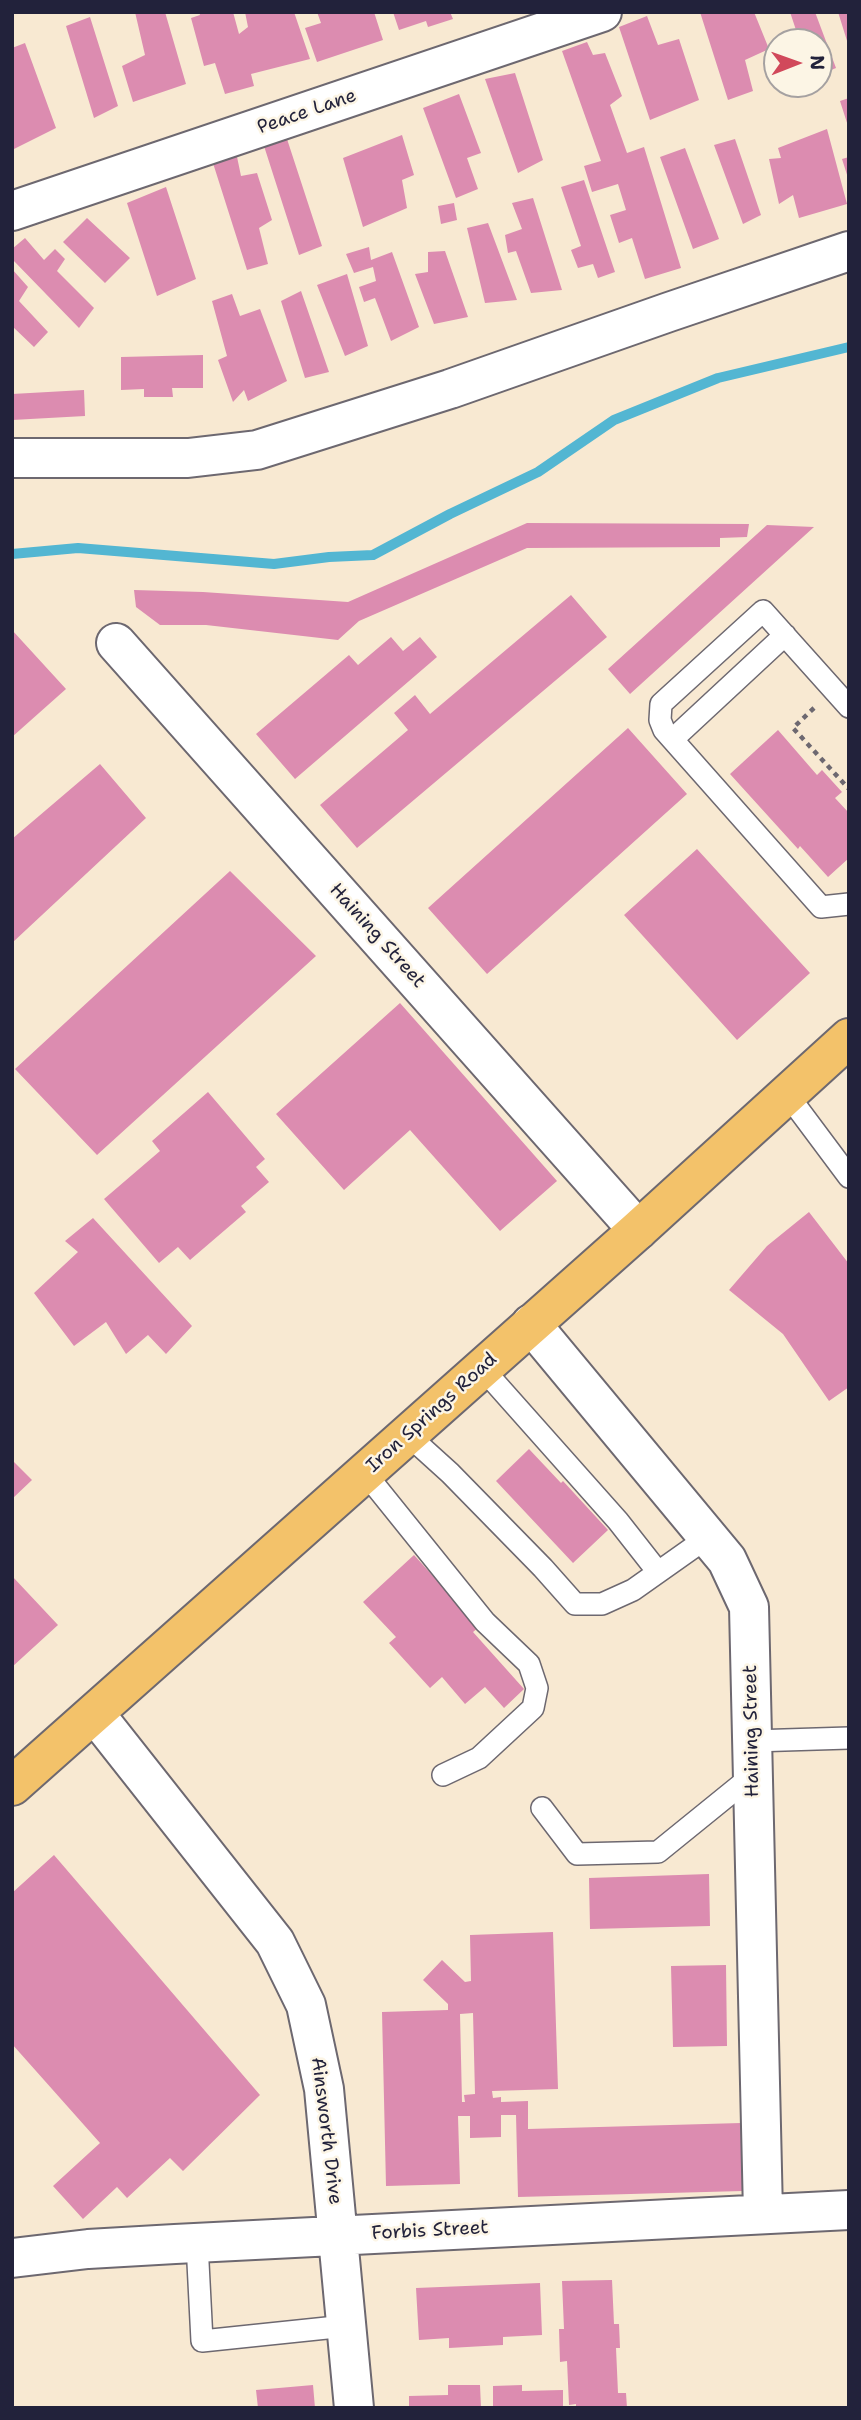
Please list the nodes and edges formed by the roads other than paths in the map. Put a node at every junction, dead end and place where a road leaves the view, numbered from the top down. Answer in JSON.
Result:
{"nodes":[{"id":1,"x":602,"y":12,"type":"edge"},
{"id":2,"x":12,"y":211,"type":"edge"},
{"id":3,"x":849,"y":251,"type":"edge"},
{"id":4,"x":12,"y":458,"type":"edge"},
{"id":5,"x":785,"y":635,"type":"junction"},
{"id":6,"x":116,"y":643,"type":"dead end"},
{"id":7,"x":849,"y":707,"type":"edge"},
{"id":8,"x":673,"y":739,"type":"junction"},
{"id":9,"x":849,"y":904,"type":"edge"},
{"id":10,"x":849,"y":1038,"type":"edge"},
{"id":11,"x":787,"y":1094,"type":"junction"},
{"id":12,"x":849,"y":1177,"type":"edge"},
{"id":13,"x":638,"y":1230,"type":"junction"},
{"id":14,"x":531,"y":1324,"type":"junction"},
{"id":15,"x":482,"y":1368,"type":"junction"},
{"id":16,"x":408,"y":1434,"type":"junction"},
{"id":17,"x":365,"y":1473,"type":"junction"},
{"id":18,"x":708,"y":1537,"type":"junction"},
{"id":19,"x":658,"y":1572,"type":"junction"},
{"id":20,"x":95,"y":1714,"type":"junction"},
{"id":21,"x":849,"y":1738,"type":"edge"},
{"id":22,"x":753,"y":1758,"type":"junction"},
{"id":23,"x":443,"y":1774,"type":"dead end"},
{"id":24,"x":12,"y":1786,"type":"edge"},
{"id":25,"x":542,"y":1808,"type":"dead end"},
{"id":26,"x":849,"y":2210,"type":"edge"},
{"id":27,"x":763,"y":2213,"type":"junction"},
{"id":28,"x":338,"y":2235,"type":"junction"},
{"id":29,"x":197,"y":2244,"type":"junction"},
{"id":30,"x":12,"y":2258,"type":"edge"},
{"id":31,"x":346,"y":2326,"type":"junction"},
{"id":32,"x":354,"y":2408,"type":"edge"}],
"edges":[{"from":1,"to":2,"type":"street","name":"Peace Lane"},
{"from":3,"to":4,"type":"street"},
{"from":5,"to":7,"type":"lane"},
{"from":5,"to":8,"type":"lane"},
{"from":5,"to":8,"type":"lane"},
{"from":6,"to":13,"type":"street","name":"Haining Street"},
{"from":8,"to":9,"type":"lane"},
{"from":10,"to":11,"type":"main road","name":"Iron Springs Road"},
{"from":11,"to":12,"type":"lane"},
{"from":11,"to":13,"type":"main road","name":"Iron Springs Road"},
{"from":13,"to":14,"type":"main road","name":"Iron Springs Road"},
{"from":14,"to":15,"type":"main road","name":"Iron Springs Road"},
{"from":14,"to":18,"type":"street","name":"Haining Street"},
{"from":15,"to":16,"type":"main road","name":"Iron Springs Road"},
{"from":15,"to":19,"type":"lane"},
{"from":16,"to":17,"type":"main road","name":"Iron Springs Road"},
{"from":16,"to":19,"type":"lane"},
{"from":17,"to":20,"type":"main road","name":"Iron Springs Road"},
{"from":17,"to":23,"type":"lane"},
{"from":18,"to":19,"type":"lane"},
{"from":18,"to":22,"type":"street","name":"Haining Street"},
{"from":20,"to":24,"type":"main road","name":"Iron Springs Road"},
{"from":20,"to":28,"type":"street","name":"Ainsworth Drive"},
{"from":21,"to":22,"type":"lane"},
{"from":22,"to":25,"type":"lane"},
{"from":22,"to":27,"type":"street","name":"Haining Street"},
{"from":26,"to":27,"type":"street","name":"Forbis Street"},
{"from":27,"to":28,"type":"street","name":"Forbis Street"},
{"from":28,"to":29,"type":"street","name":"Forbis Street"},
{"from":28,"to":31,"type":"street","name":"Ainsworth Drive"},
{"from":29,"to":30,"type":"street","name":"Forbis Street"},
{"from":29,"to":31,"type":"lane"},
{"from":31,"to":32,"type":"street","name":"Ainsworth Drive"}]}
